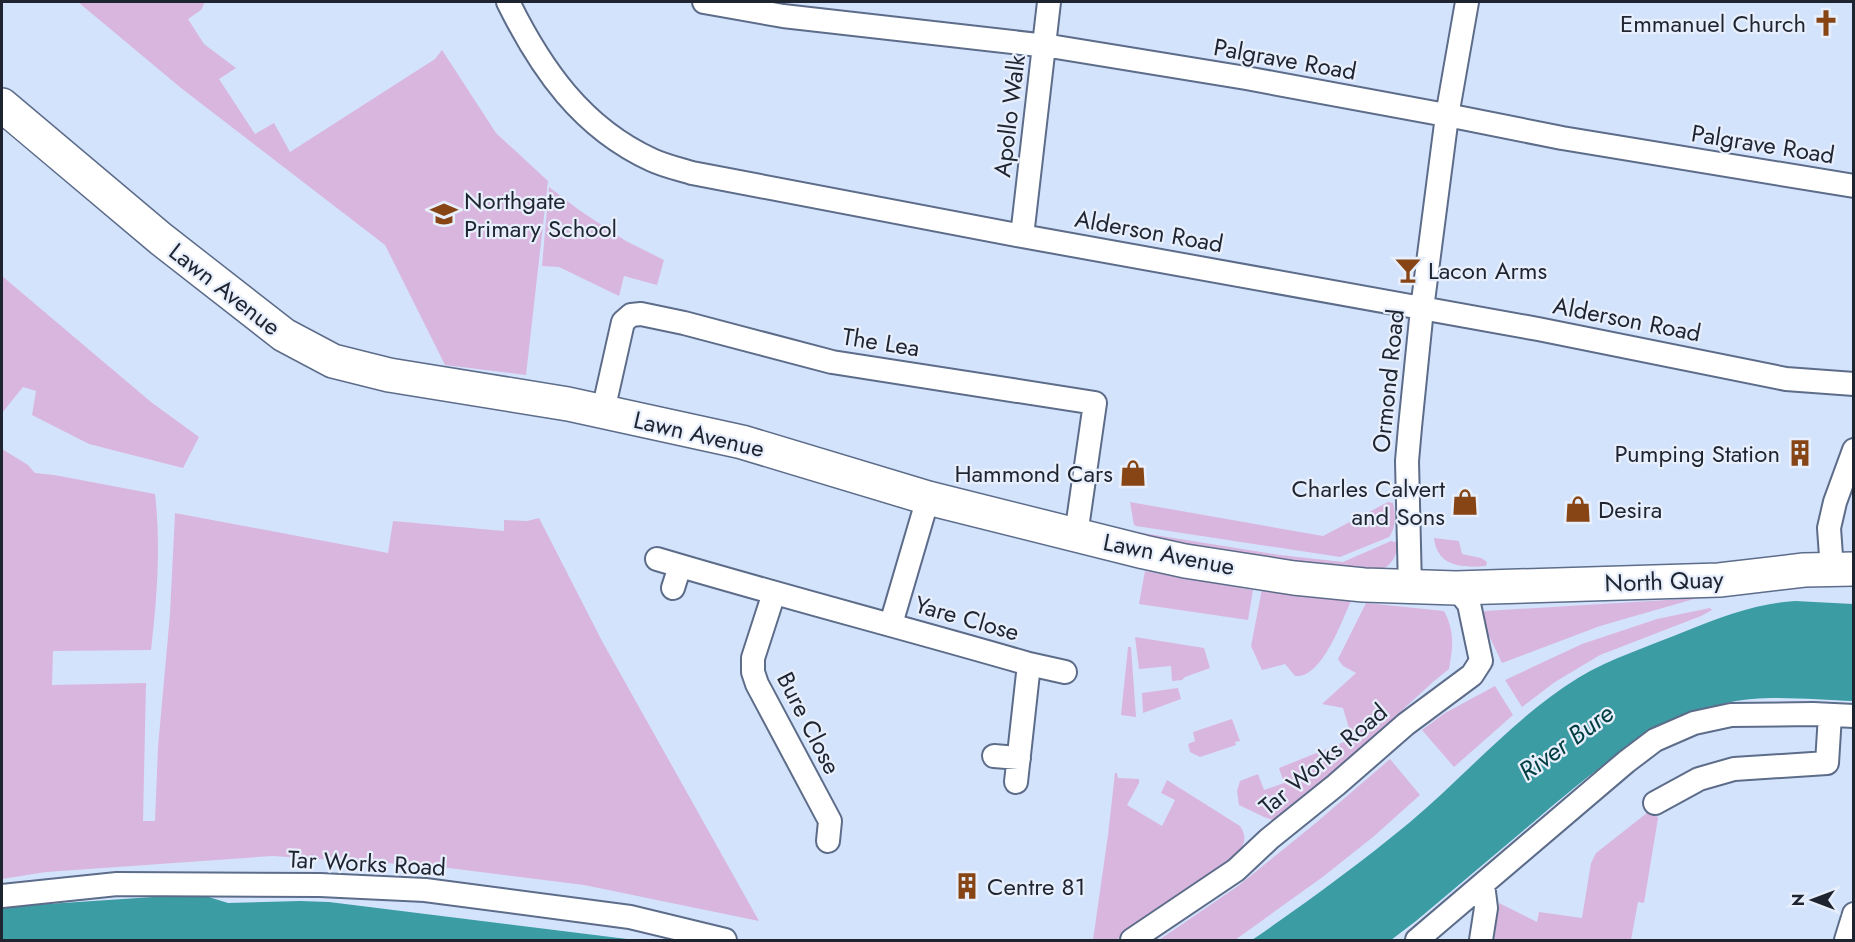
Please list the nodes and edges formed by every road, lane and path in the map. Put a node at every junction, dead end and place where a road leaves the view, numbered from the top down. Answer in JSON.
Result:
{"nodes":[{"id":1,"x":508,"y":2,"type":"edge"},
{"id":2,"x":704,"y":2,"type":"edge"},
{"id":3,"x":1049,"y":2,"type":"edge"},
{"id":4,"x":1467,"y":2,"type":"edge"},
{"id":5,"x":1044,"y":46,"type":"junction"},
{"id":6,"x":2,"y":105,"type":"edge"},
{"id":7,"x":1447,"y":116,"type":"junction"},
{"id":8,"x":1854,"y":186,"type":"edge"},
{"id":9,"x":1022,"y":236,"type":"junction"},
{"id":10,"x":1422,"y":309,"type":"junction"},
{"id":11,"x":1854,"y":384,"type":"edge"},
{"id":12,"x":603,"y":411,"type":"junction"},
{"id":13,"x":1854,"y":450,"type":"edge"},
{"id":14,"x":928,"y":498,"type":"junction"},
{"id":15,"x":1076,"y":535,"type":"junction"},
{"id":16,"x":657,"y":559,"type":"dead end"},
{"id":17,"x":680,"y":566,"type":"junction"},
{"id":18,"x":1843,"y":569,"type":"edge"},
{"id":19,"x":673,"y":588,"type":"dead end"},
{"id":20,"x":1410,"y":588,"type":"junction"},
{"id":21,"x":1465,"y":588,"type":"junction"},
{"id":22,"x":774,"y":593,"type":"junction"},
{"id":23,"x":891,"y":624,"type":"junction"},
{"id":24,"x":1029,"y":664,"type":"junction"},
{"id":25,"x":1065,"y":672,"type":"dead end"},
{"id":26,"x":1830,"y":715,"type":"junction"},
{"id":27,"x":1854,"y":716,"type":"edge"},
{"id":28,"x":994,"y":756,"type":"dead end"},
{"id":29,"x":1019,"y":758,"type":"junction"},
{"id":30,"x":1016,"y":782,"type":"dead end"},
{"id":31,"x":1654,"y":803,"type":"dead end"},
{"id":32,"x":828,"y":841,"type":"dead end"},
{"id":33,"x":1483,"y":884,"type":"junction"},
{"id":34,"x":2,"y":896,"type":"edge"},
{"id":35,"x":1854,"y":914,"type":"edge"},
{"id":36,"x":725,"y":940,"type":"edge"},
{"id":37,"x":1132,"y":940,"type":"edge"},
{"id":38,"x":1417,"y":940,"type":"edge"},
{"id":39,"x":1481,"y":940,"type":"edge"},
{"id":40,"x":1846,"y":940,"type":"edge"}],
"edges":[{"from":1,"to":9,"type":"street","name":"Alderson Road"},
{"from":2,"to":5,"type":"street","name":"Palgrave Road"},
{"from":3,"to":5,"type":"street","name":"Apollo Walk"},
{"from":4,"to":7,"type":"street","name":"Ormond Road"},
{"from":5,"to":7,"type":"street","name":"Palgrave Road"},
{"from":5,"to":9,"type":"street","name":"Apollo Walk"},
{"from":6,"to":12,"type":"main road","name":"Lawn Avenue"},
{"from":7,"to":8,"type":"street","name":"Palgrave Road"},
{"from":7,"to":10,"type":"street","name":"Ormond Road"},
{"from":9,"to":10,"type":"street","name":"Alderson Road"},
{"from":10,"to":11,"type":"street","name":"Alderson Road"},
{"from":10,"to":20,"type":"street","name":"Ormond Road"},
{"from":12,"to":14,"type":"main road","name":"Lawn Avenue"},
{"from":12,"to":15,"type":"street","name":"The Lea"},
{"from":13,"to":18,"type":"street"},
{"from":14,"to":15,"type":"main road","name":"Lawn Avenue"},
{"from":14,"to":23,"type":"street"},
{"from":15,"to":20,"type":"main road","name":"Lawn Avenue"},
{"from":16,"to":17,"type":"street"},
{"from":17,"to":19,"type":"street"},
{"from":17,"to":22,"type":"street"},
{"from":18,"to":21,"type":"main road","name":"North Quay"},
{"from":20,"to":21,"type":"main road","name":"Lawn Avenue"},
{"from":21,"to":37,"type":"street","name":"Tar Works Road"},
{"from":22,"to":23,"type":"street"},
{"from":22,"to":32,"type":"street","name":"Bure Close"},
{"from":23,"to":24,"type":"street","name":"Yare Close"},
{"from":24,"to":25,"type":"street","name":"Yare Close"},
{"from":24,"to":29,"type":"street","name":"Yare Close"},
{"from":26,"to":27,"type":"street"},
{"from":26,"to":31,"type":"street"},
{"from":26,"to":33,"type":"street"},
{"from":28,"to":29,"type":"street"},
{"from":29,"to":30,"type":"street","name":"Yare Close"},
{"from":33,"to":38,"type":"street"},
{"from":33,"to":39,"type":"street"},
{"from":34,"to":36,"type":"street","name":"Tar Works Road"},
{"from":35,"to":40,"type":"street"}]}
